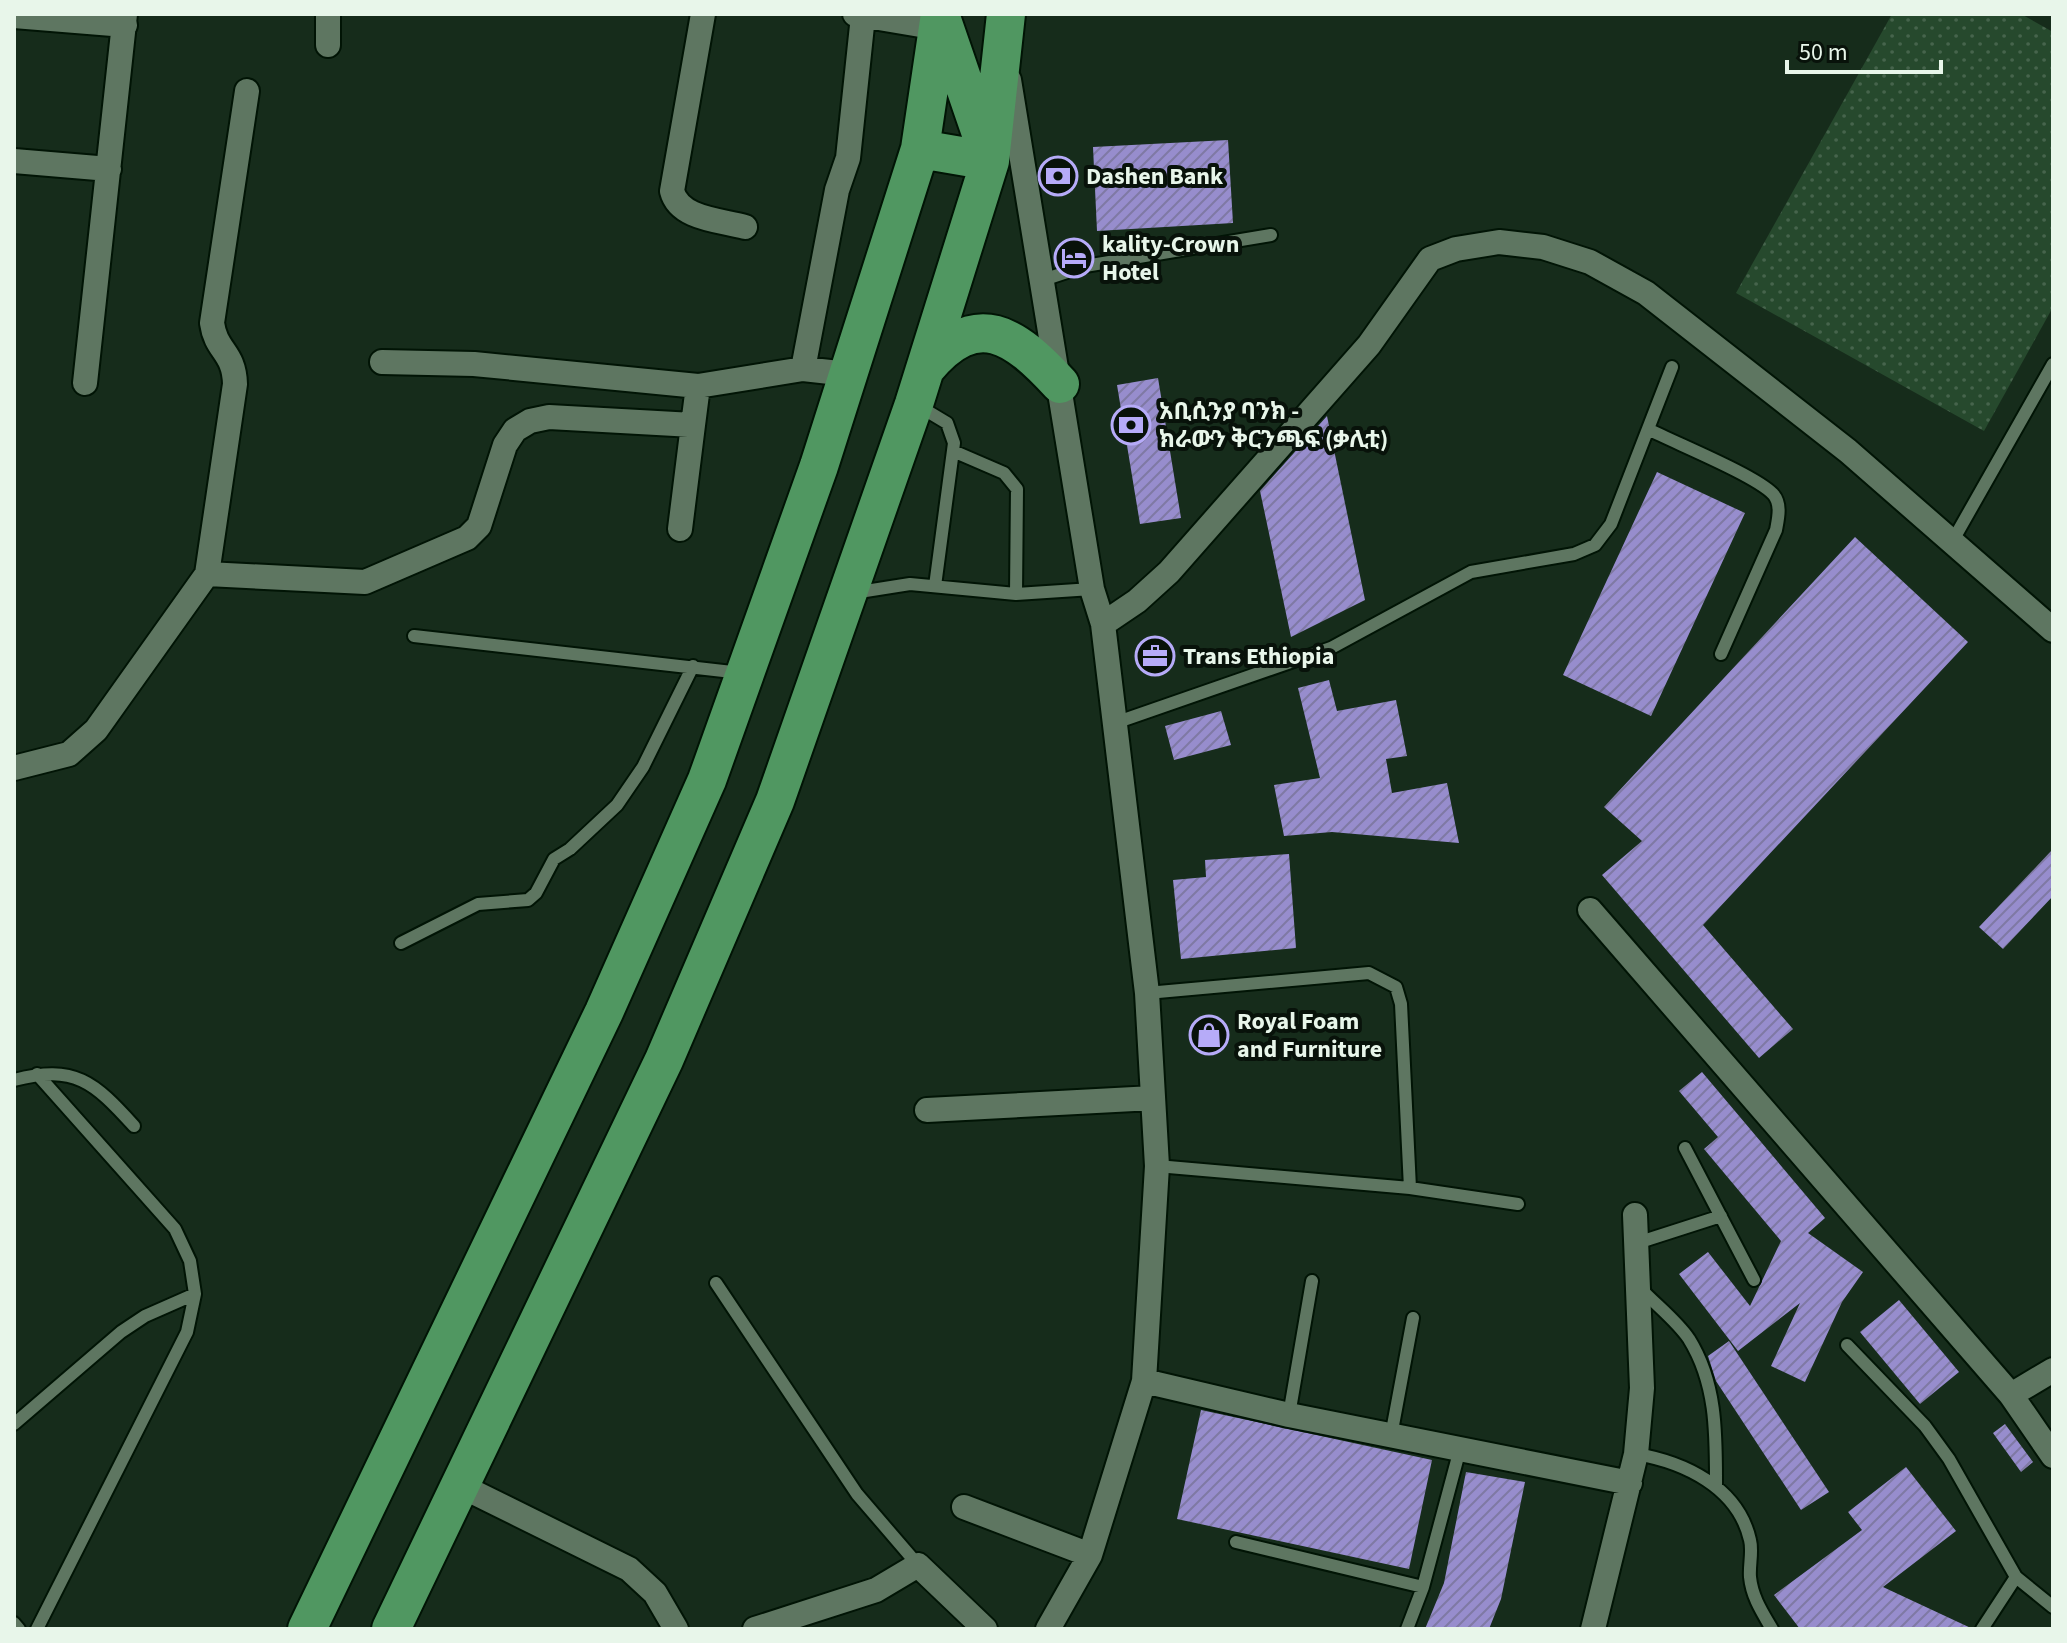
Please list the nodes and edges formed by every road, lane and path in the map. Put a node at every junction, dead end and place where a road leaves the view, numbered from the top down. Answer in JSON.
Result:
{"nodes":[{"id":1,"x":328,"y":14,"type":"edge"},
{"id":2,"x":703,"y":14,"type":"edge"},
{"id":3,"x":859,"y":15,"type":"edge"},
{"id":4,"x":14,"y":16,"type":"edge"},
{"id":5,"x":125,"y":19,"type":"edge"},
{"id":6,"x":939,"y":19,"type":"edge"},
{"id":7,"x":1005,"y":32,"type":"edge"},
{"id":8,"x":328,"y":45,"type":"dead end"},
{"id":9,"x":247,"y":91,"type":"dead end"},
{"id":10,"x":920,"y":149,"type":"junction"},
{"id":11,"x":14,"y":161,"type":"edge"},
{"id":12,"x":990,"y":161,"type":"junction"},
{"id":13,"x":109,"y":169,"type":"junction"},
{"id":14,"x":745,"y":227,"type":"dead end"},
{"id":15,"x":1271,"y":235,"type":"dead end"},
{"id":16,"x":1043,"y":280,"type":"junction"},
{"id":17,"x":382,"y":362,"type":"dead end"},
{"id":18,"x":2053,"y":364,"type":"edge"},
{"id":19,"x":1672,"y":367,"type":"dead end"},
{"id":20,"x":803,"y":369,"type":"junction"},
{"id":21,"x":848,"y":374,"type":"junction"},
{"id":22,"x":85,"y":383,"type":"dead end"},
{"id":23,"x":1060,"y":384,"type":"junction"},
{"id":24,"x":698,"y":386,"type":"junction"},
{"id":25,"x":919,"y":387,"type":"junction"},
{"id":26,"x":693,"y":425,"type":"junction"},
{"id":27,"x":1648,"y":429,"type":"junction"},
{"id":28,"x":953,"y":451,"type":"junction"},
{"id":29,"x":680,"y":529,"type":"dead end"},
{"id":30,"x":1952,"y":542,"type":"junction"},
{"id":31,"x":207,"y":574,"type":"junction"},
{"id":32,"x":935,"y":586,"type":"junction"},
{"id":33,"x":1092,"y":589,"type":"junction"},
{"id":34,"x":845,"y":594,"type":"junction"},
{"id":35,"x":1016,"y":594,"type":"junction"},
{"id":36,"x":1103,"y":624,"type":"junction"},
{"id":37,"x":2053,"y":630,"type":"edge"},
{"id":38,"x":414,"y":636,"type":"dead end"},
{"id":39,"x":1721,"y":654,"type":"dead end"},
{"id":40,"x":693,"y":666,"type":"junction"},
{"id":41,"x":745,"y":674,"type":"junction"},
{"id":42,"x":1112,"y":724,"type":"junction"},
{"id":43,"x":14,"y":768,"type":"edge"},
{"id":44,"x":1590,"y":910,"type":"dead end"},
{"id":45,"x":401,"y":943,"type":"dead end"},
{"id":46,"x":1147,"y":993,"type":"junction"},
{"id":47,"x":37,"y":1074,"type":"junction"},
{"id":48,"x":14,"y":1080,"type":"edge"},
{"id":49,"x":1153,"y":1098,"type":"junction"},
{"id":50,"x":927,"y":1110,"type":"dead end"},
{"id":51,"x":134,"y":1126,"type":"dead end"},
{"id":52,"x":1685,"y":1148,"type":"dead end"},
{"id":53,"x":1157,"y":1166,"type":"junction"},
{"id":54,"x":1410,"y":1188,"type":"junction"},
{"id":55,"x":1518,"y":1204,"type":"dead end"},
{"id":56,"x":1635,"y":1215,"type":"dead end"},
{"id":57,"x":1721,"y":1216,"type":"junction"},
{"id":58,"x":1637,"y":1243,"type":"junction"},
{"id":59,"x":1754,"y":1280,"type":"dead end"},
{"id":60,"x":1312,"y":1281,"type":"dead end"},
{"id":61,"x":716,"y":1283,"type":"dead end"},
{"id":62,"x":1640,"y":1289,"type":"junction"},
{"id":63,"x":195,"y":1294,"type":"junction"},
{"id":64,"x":1413,"y":1318,"type":"dead end"},
{"id":65,"x":1847,"y":1345,"type":"dead end"},
{"id":66,"x":2053,"y":1370,"type":"edge"},
{"id":67,"x":1144,"y":1381,"type":"junction"},
{"id":68,"x":2011,"y":1395,"type":"junction"},
{"id":69,"x":1289,"y":1415,"type":"junction"},
{"id":70,"x":14,"y":1424,"type":"edge"},
{"id":71,"x":1391,"y":1436,"type":"junction"},
{"id":72,"x":1460,"y":1449,"type":"junction"},
{"id":73,"x":1636,"y":1454,"type":"junction"},
{"id":74,"x":2053,"y":1456,"type":"edge"},
{"id":75,"x":1630,"y":1483,"type":"junction"},
{"id":76,"x":461,"y":1486,"type":"junction"},
{"id":77,"x":1716,"y":1486,"type":"junction"},
{"id":78,"x":964,"y":1507,"type":"dead end"},
{"id":79,"x":1236,"y":1542,"type":"dead end"},
{"id":80,"x":1090,"y":1555,"type":"junction"},
{"id":81,"x":918,"y":1565,"type":"junction"},
{"id":82,"x":2016,"y":1577,"type":"junction"},
{"id":83,"x":1423,"y":1587,"type":"junction"},
{"id":84,"x":2053,"y":1607,"type":"edge"},
{"id":85,"x":14,"y":1623,"type":"edge"},
{"id":86,"x":19,"y":1629,"type":"edge"},
{"id":87,"x":37,"y":1629,"type":"edge"},
{"id":88,"x":307,"y":1629,"type":"edge"},
{"id":89,"x":391,"y":1629,"type":"edge"},
{"id":90,"x":676,"y":1629,"type":"edge"},
{"id":91,"x":755,"y":1629,"type":"edge"},
{"id":92,"x":985,"y":1629,"type":"edge"},
{"id":93,"x":1048,"y":1629,"type":"edge"},
{"id":94,"x":1407,"y":1629,"type":"edge"},
{"id":95,"x":1593,"y":1629,"type":"edge"},
{"id":96,"x":1772,"y":1629,"type":"edge"},
{"id":97,"x":1982,"y":1629,"type":"edge"}],
"edges":[{"from":1,"to":8,"type":"street"},
{"from":2,"to":14,"type":"street"},
{"from":3,"to":6,"type":"street"},
{"from":3,"to":20,"type":"street"},
{"from":4,"to":5,"type":"street"},
{"from":5,"to":13,"type":"street"},
{"from":6,"to":10,"type":"main road"},
{"from":6,"to":12,"type":"main road"},
{"from":7,"to":12,"type":"main road"},
{"from":7,"to":16,"type":"street"},
{"from":9,"to":31,"type":"street"},
{"from":10,"to":12,"type":"main road"},
{"from":10,"to":21,"type":"main road"},
{"from":11,"to":13,"type":"street"},
{"from":12,"to":25,"type":"main road"},
{"from":13,"to":22,"type":"street"},
{"from":15,"to":16,"type":"lane"},
{"from":16,"to":23,"type":"street"},
{"from":17,"to":24,"type":"street"},
{"from":18,"to":30,"type":"lane"},
{"from":19,"to":27,"type":"lane"},
{"from":20,"to":21,"type":"street"},
{"from":20,"to":24,"type":"street"},
{"from":21,"to":41,"type":"main road"},
{"from":23,"to":25,"type":"main road"},
{"from":23,"to":33,"type":"street"},
{"from":24,"to":26,"type":"street"},
{"from":25,"to":28,"type":"lane"},
{"from":25,"to":34,"type":"main road"},
{"from":26,"to":29,"type":"street"},
{"from":26,"to":31,"type":"street"},
{"from":27,"to":39,"type":"lane"},
{"from":27,"to":42,"type":"lane"},
{"from":28,"to":32,"type":"lane"},
{"from":28,"to":35,"type":"lane"},
{"from":30,"to":36,"type":"street"},
{"from":30,"to":37,"type":"street"},
{"from":31,"to":43,"type":"street"},
{"from":32,"to":34,"type":"lane"},
{"from":32,"to":35,"type":"lane"},
{"from":33,"to":35,"type":"lane"},
{"from":33,"to":36,"type":"street"},
{"from":34,"to":76,"type":"main road"},
{"from":36,"to":42,"type":"street"},
{"from":38,"to":40,"type":"lane"},
{"from":40,"to":41,"type":"lane"},
{"from":40,"to":45,"type":"lane"},
{"from":41,"to":88,"type":"main road"},
{"from":42,"to":46,"type":"street"},
{"from":44,"to":68,"type":"street"},
{"from":46,"to":49,"type":"street"},
{"from":46,"to":54,"type":"lane"},
{"from":47,"to":48,"type":"lane"},
{"from":47,"to":51,"type":"lane"},
{"from":47,"to":63,"type":"lane"},
{"from":49,"to":50,"type":"street"},
{"from":49,"to":53,"type":"street"},
{"from":52,"to":57,"type":"lane"},
{"from":53,"to":54,"type":"lane"},
{"from":53,"to":67,"type":"street"},
{"from":54,"to":55,"type":"lane"},
{"from":56,"to":58,"type":"street"},
{"from":57,"to":58,"type":"lane"},
{"from":57,"to":59,"type":"lane"},
{"from":58,"to":62,"type":"street"},
{"from":60,"to":69,"type":"lane"},
{"from":61,"to":81,"type":"lane"},
{"from":62,"to":73,"type":"street"},
{"from":62,"to":77,"type":"lane"},
{"from":63,"to":70,"type":"lane"},
{"from":63,"to":87,"type":"lane"},
{"from":64,"to":71,"type":"lane"},
{"from":65,"to":82,"type":"lane"},
{"from":66,"to":68,"type":"street"},
{"from":67,"to":69,"type":"street"},
{"from":67,"to":80,"type":"street"},
{"from":68,"to":74,"type":"street"},
{"from":69,"to":71,"type":"street"},
{"from":71,"to":72,"type":"street"},
{"from":72,"to":75,"type":"street"},
{"from":72,"to":83,"type":"lane"},
{"from":73,"to":75,"type":"street"},
{"from":73,"to":77,"type":"lane"},
{"from":75,"to":95,"type":"street"},
{"from":76,"to":89,"type":"main road"},
{"from":76,"to":90,"type":"street"},
{"from":77,"to":96,"type":"lane"},
{"from":78,"to":80,"type":"street"},
{"from":79,"to":83,"type":"lane"},
{"from":80,"to":93,"type":"street"},
{"from":81,"to":91,"type":"street"},
{"from":81,"to":92,"type":"street"},
{"from":82,"to":84,"type":"lane"},
{"from":82,"to":97,"type":"lane"},
{"from":83,"to":94,"type":"lane"},
{"from":85,"to":86,"type":"lane"}]}
